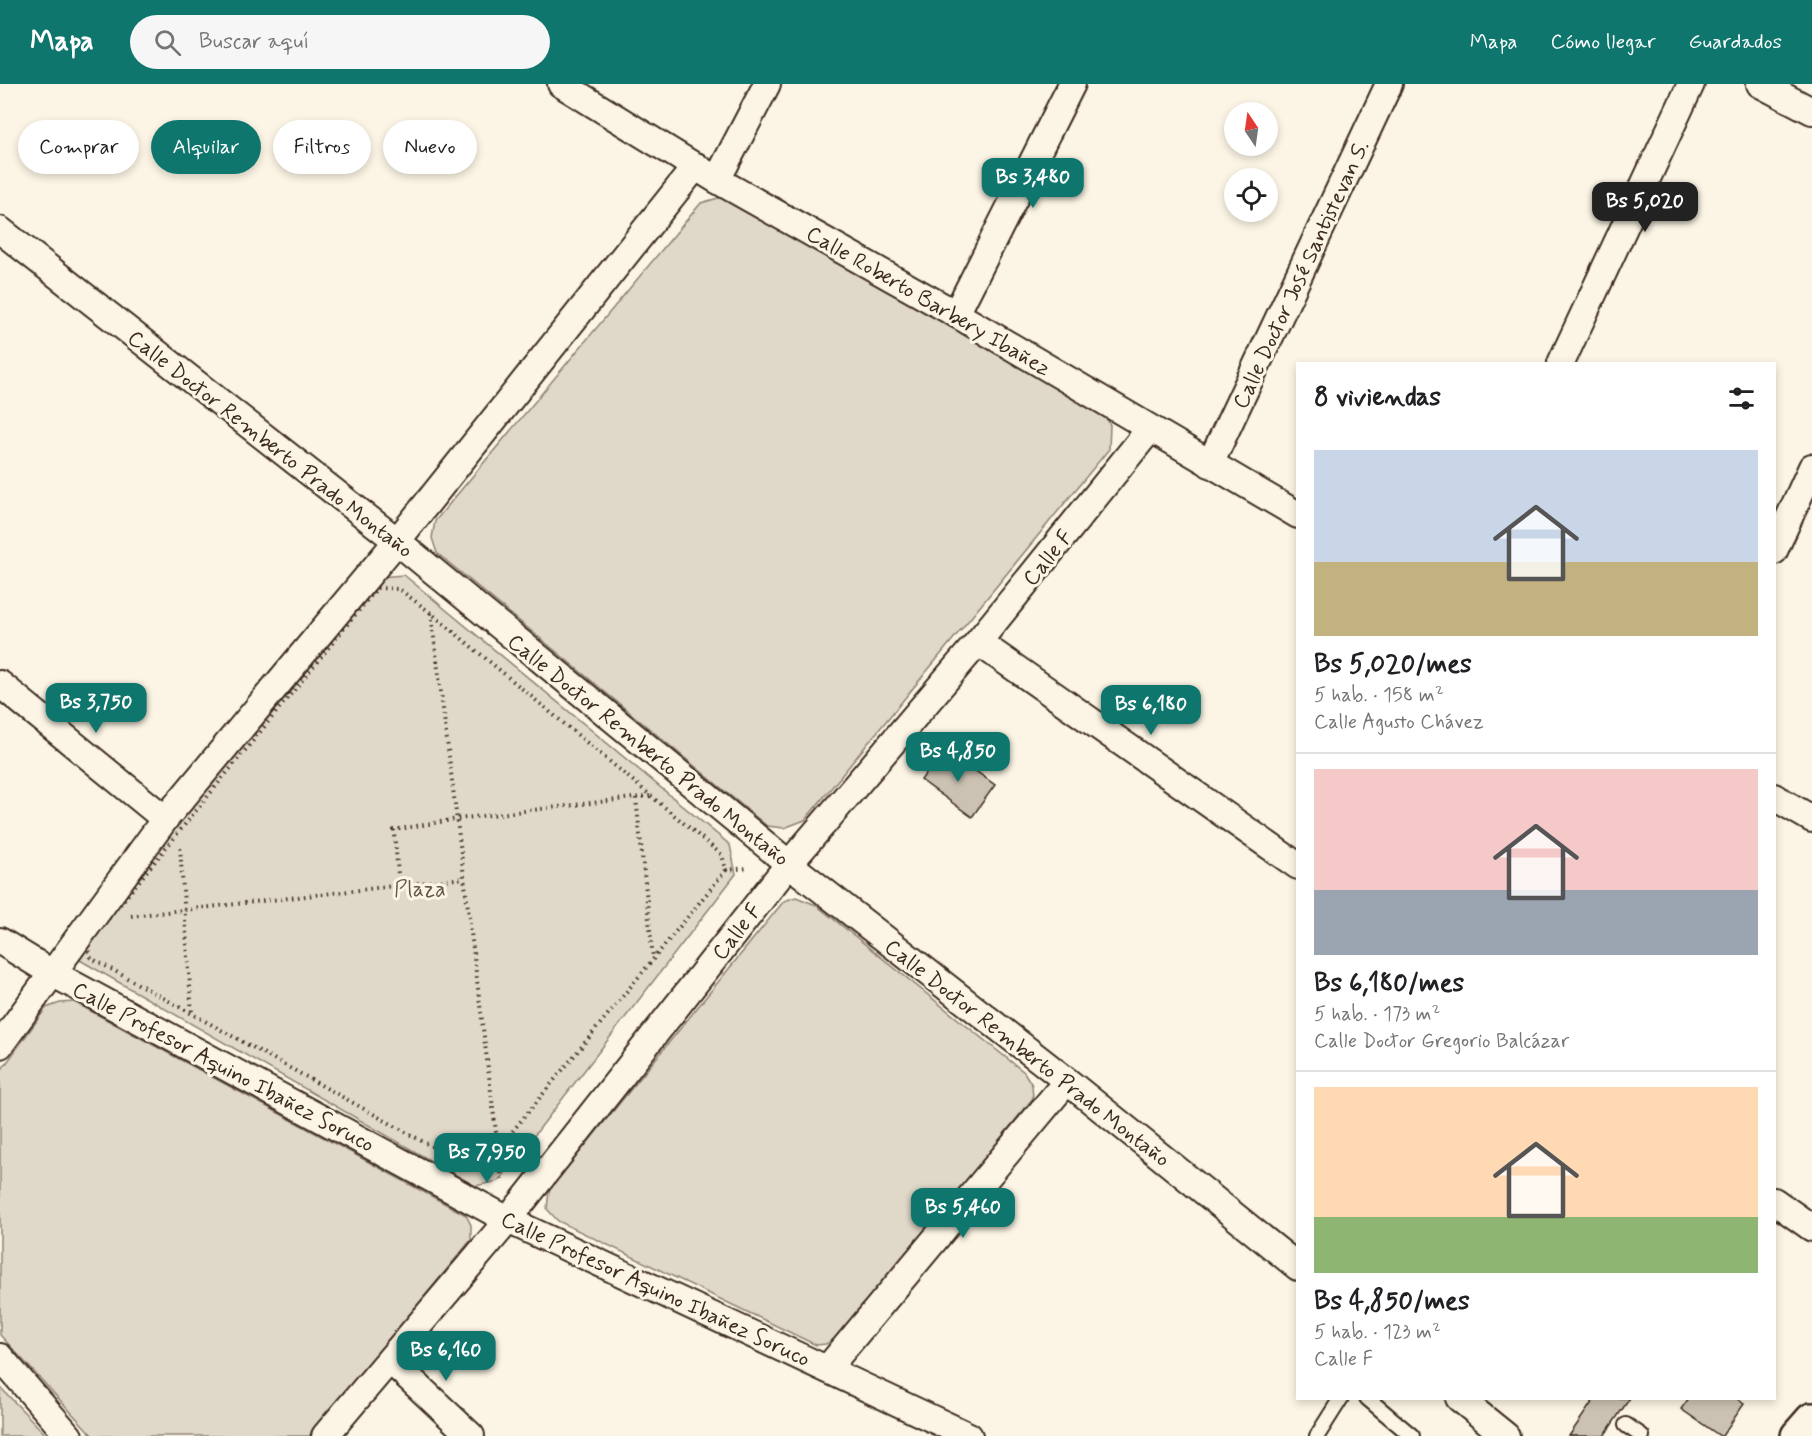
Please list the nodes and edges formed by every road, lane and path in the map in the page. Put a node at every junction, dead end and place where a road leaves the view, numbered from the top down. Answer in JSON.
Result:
{"nodes":[{"id":1,"x":561,"y":84,"type":"edge"},
{"id":2,"x":767,"y":84,"type":"edge"},
{"id":3,"x":1072,"y":84,"type":"edge"},
{"id":4,"x":1389,"y":84,"type":"edge"},
{"id":5,"x":1691,"y":84,"type":"edge"},
{"id":6,"x":1760,"y":84,"type":"edge"},
{"id":7,"x":1812,"y":111,"type":"edge"},
{"id":8,"x":696,"y":166,"type":"junction"},
{"id":9,"x":717,"y":180,"type":"junction"},
{"id":10,"x":0,"y":230,"type":"edge"},
{"id":11,"x":956,"y":314,"type":"junction"},
{"id":12,"x":1561,"y":362,"type":"edge"},
{"id":13,"x":1150,"y":429,"type":"junction"},
{"id":14,"x":1210,"y":464,"type":"junction"},
{"id":15,"x":1812,"y":467,"type":"edge"},
{"id":16,"x":1296,"y":514,"type":"edge"},
{"id":17,"x":397,"y":542,"type":"junction"},
{"id":18,"x":1776,"y":547,"type":"edge"},
{"id":19,"x":431,"y":613,"type":"junction"},
{"id":20,"x":978,"y":642,"type":"junction"},
{"id":21,"x":0,"y":684,"type":"edge"},
{"id":22,"x":650,"y":796,"type":"junction"},
{"id":23,"x":636,"y":798,"type":"junction"},
{"id":24,"x":1776,"y":798,"type":"edge"},
{"id":25,"x":457,"y":819,"type":"junction"},
{"id":26,"x":1812,"y":819,"type":"edge"},
{"id":27,"x":172,"y":826,"type":"junction"},
{"id":28,"x":789,"y":864,"type":"junction"},
{"id":29,"x":1296,"y":865,"type":"edge"},
{"id":30,"x":464,"y":878,"type":"junction"},
{"id":31,"x":399,"y":885,"type":"junction"},
{"id":32,"x":184,"y":910,"type":"junction"},
{"id":33,"x":109,"y":918,"type":"junction"},
{"id":34,"x":0,"y":941,"type":"edge"},
{"id":35,"x":653,"y":958,"type":"junction"},
{"id":36,"x":52,"y":973,"type":"junction"},
{"id":37,"x":192,"y":1014,"type":"junction"},
{"id":38,"x":0,"y":1045,"type":"edge"},
{"id":39,"x":1067,"y":1081,"type":"junction"},
{"id":40,"x":498,"y":1149,"type":"junction"},
{"id":41,"x":1776,"y":1202,"type":"edge"},
{"id":42,"x":508,"y":1220,"type":"junction"},
{"id":43,"x":1812,"y":1228,"type":"edge"},
{"id":44,"x":1296,"y":1265,"type":"edge"},
{"id":45,"x":0,"y":1357,"type":"edge"},
{"id":46,"x":390,"y":1360,"type":"junction"},
{"id":47,"x":827,"y":1369,"type":"junction"},
{"id":48,"x":1340,"y":1400,"type":"edge"},
{"id":49,"x":1369,"y":1400,"type":"edge"},
{"id":50,"x":1462,"y":1400,"type":"edge"},
{"id":51,"x":1812,"y":1420,"type":"edge"},
{"id":52,"x":1626,"y":1425,"type":"dead end"},
{"id":53,"x":1812,"y":1433,"type":"edge"},
{"id":54,"x":69,"y":1436,"type":"edge"},
{"id":55,"x":325,"y":1436,"type":"edge"},
{"id":56,"x":471,"y":1436,"type":"edge"},
{"id":57,"x":969,"y":1436,"type":"edge"},
{"id":58,"x":1317,"y":1436,"type":"edge"},
{"id":59,"x":1412,"y":1436,"type":"edge"},
{"id":60,"x":1506,"y":1436,"type":"edge"},
{"id":61,"x":1642,"y":1436,"type":"edge"},
{"id":62,"x":1799,"y":1436,"type":"edge"}],
"edges":[{"from":1,"to":8,"type":"street","name":"Calle Roberto Barbery Ibañez"},
{"from":2,"to":9,"type":"street"},
{"from":3,"to":11,"type":"street"},
{"from":4,"to":14,"type":"street","name":"Calle Doctor José Santistevan S."},
{"from":5,"to":12,"type":"street"},
{"from":6,"to":7,"type":"street"},
{"from":8,"to":9,"type":"street","name":"Calle Roberto Barbery Ibañez"},
{"from":8,"to":17,"type":"street"},
{"from":9,"to":11,"type":"street","name":"Calle Roberto Barbery Ibañez"},
{"from":10,"to":17,"type":"street","name":"Calle Doctor Remberto Prado Montaño"},
{"from":11,"to":13,"type":"street","name":"Calle Roberto Barbery Ibañez"},
{"from":13,"to":14,"type":"street","name":"Calle Roberto Barbery Ibañez"},
{"from":13,"to":20,"type":"street","name":"Calle F"},
{"from":14,"to":16,"type":"street","name":"Calle Roberto Barbery Ibañez"},
{"from":15,"to":18,"type":"street"},
{"from":17,"to":27,"type":"street"},
{"from":17,"to":28,"type":"street","name":"Calle Doctor Remberto Prado Montaño"},
{"from":19,"to":22,"type":"path"},
{"from":19,"to":25,"type":"path"},
{"from":19,"to":27,"type":"path"},
{"from":20,"to":28,"type":"street","name":"Calle F"},
{"from":20,"to":29,"type":"street"},
{"from":21,"to":27,"type":"street"},
{"from":22,"to":23,"type":"path"},
{"from":22,"to":35,"type":"path"},
{"from":23,"to":25,"type":"path"},
{"from":23,"to":35,"type":"path"},
{"from":24,"to":26,"type":"street"},
{"from":25,"to":30,"type":"path"},
{"from":25,"to":31,"type":"path"},
{"from":27,"to":32,"type":"path"},
{"from":27,"to":33,"type":"path"},
{"from":27,"to":36,"type":"street"},
{"from":28,"to":39,"type":"street","name":"Calle Doctor Remberto Prado Montaño"},
{"from":28,"to":42,"type":"street","name":"Calle F"},
{"from":30,"to":31,"type":"path"},
{"from":30,"to":40,"type":"path"},
{"from":31,"to":32,"type":"path"},
{"from":32,"to":33,"type":"path"},
{"from":32,"to":37,"type":"path"},
{"from":33,"to":37,"type":"path"},
{"from":34,"to":36,"type":"street","name":"Calle Profesor Aquino Ibañez Soruco"},
{"from":35,"to":40,"type":"path"},
{"from":36,"to":38,"type":"street"},
{"from":36,"to":42,"type":"street","name":"Calle Profesor Aquino Ibañez Soruco"},
{"from":37,"to":40,"type":"path"},
{"from":39,"to":44,"type":"street","name":"Calle Doctor Remberto Prado Montaño"},
{"from":39,"to":47,"type":"street"},
{"from":41,"to":43,"type":"street"},
{"from":42,"to":46,"type":"street","name":"Calle F"},
{"from":42,"to":47,"type":"street","name":"Calle Profesor Aquino Ibañez Soruco"},
{"from":45,"to":54,"type":"street"},
{"from":46,"to":55,"type":"street","name":"Calle F"},
{"from":46,"to":56,"type":"street"},
{"from":47,"to":57,"type":"street","name":"Calle Profesor Aquino Ibañez Soruco"},
{"from":48,"to":58,"type":"lane"},
{"from":49,"to":59,"type":"lane"},
{"from":50,"to":60,"type":"street"},
{"from":51,"to":62,"type":"highway"},
{"from":52,"to":61,"type":"lane"},
{"from":53,"to":62,"type":"highway"}]}
